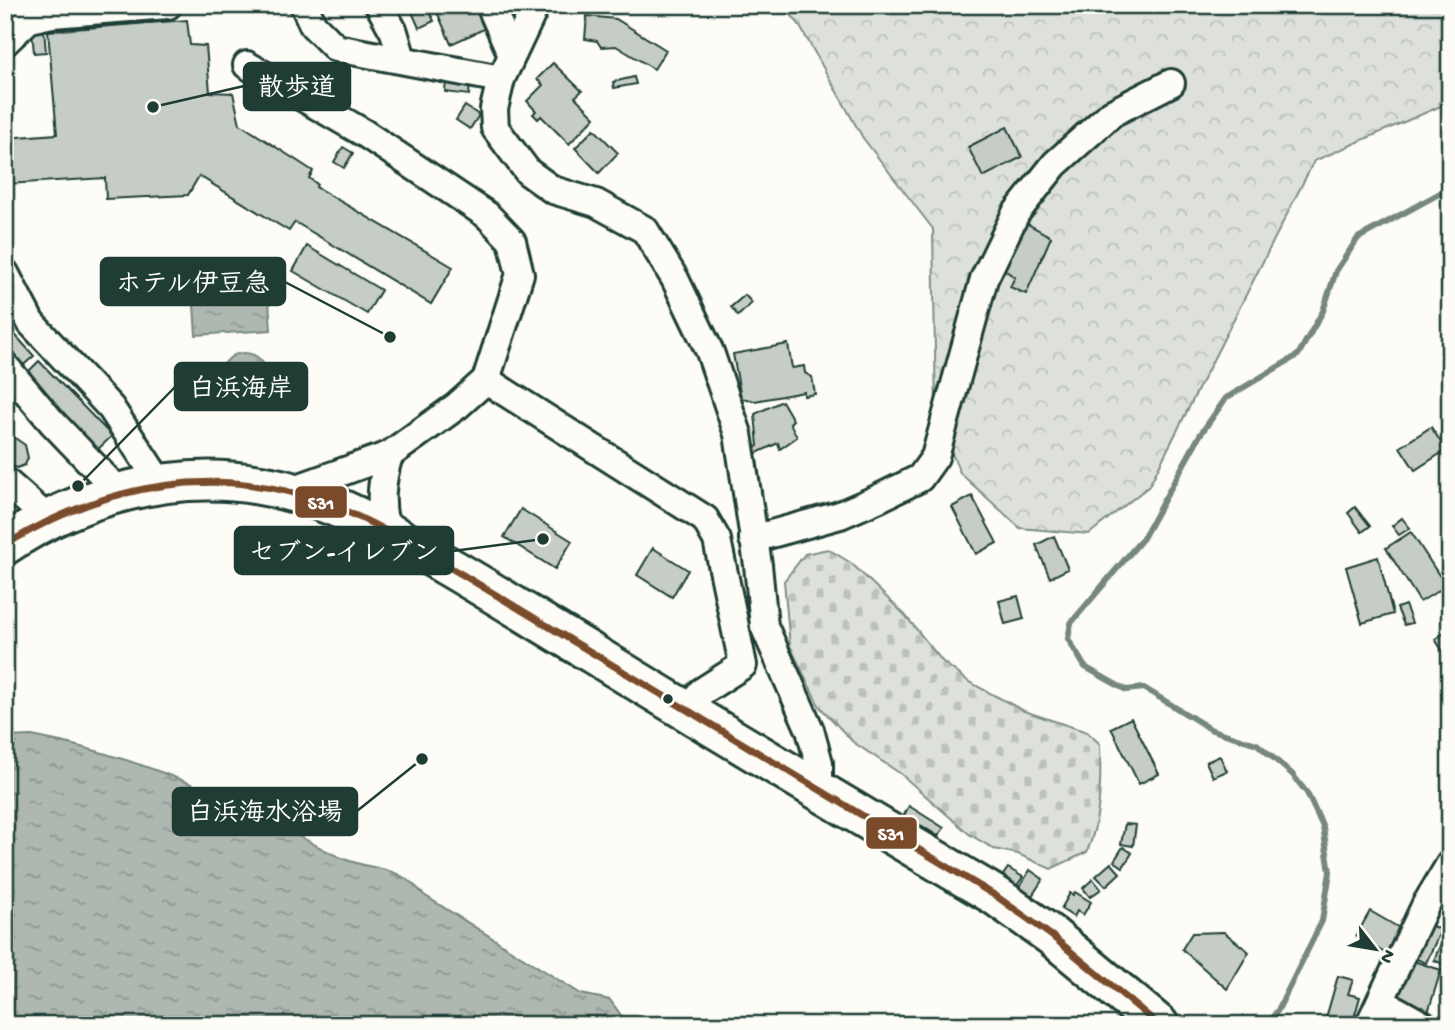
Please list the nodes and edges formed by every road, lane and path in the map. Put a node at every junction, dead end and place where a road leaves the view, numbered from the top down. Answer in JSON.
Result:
{"nodes":[{"id":1,"x":168,"y":5,"type":"edge"},
{"id":2,"x":304,"y":5,"type":"edge"},
{"id":3,"x":379,"y":5,"type":"edge"},
{"id":4,"x":490,"y":5,"type":"edge"},
{"id":5,"x":536,"y":5,"type":"edge"},
{"id":6,"x":5,"y":41,"type":"edge"},
{"id":7,"x":511,"y":53,"type":"junction"},
{"id":8,"x":402,"y":59,"type":"junction"},
{"id":9,"x":247,"y":65,"type":"dead end"},
{"id":10,"x":501,"y":79,"type":"junction"},
{"id":11,"x":1171,"y":83,"type":"dead end"},
{"id":12,"x":5,"y":273,"type":"edge"},
{"id":13,"x":7,"y":369,"type":"edge"},
{"id":14,"x":486,"y":380,"type":"junction"},
{"id":15,"x":389,"y":455,"type":"junction"},
{"id":16,"x":5,"y":481,"type":"edge"},
{"id":17,"x":160,"y":483,"type":"junction"},
{"id":18,"x":289,"y":491,"type":"junction"},
{"id":19,"x":120,"y":493,"type":"junction"},
{"id":20,"x":47,"y":518,"type":"junction"},
{"id":21,"x":386,"y":530,"type":"junction"},
{"id":22,"x":753,"y":539,"type":"junction"},
{"id":23,"x":5,"y":545,"type":"edge"},
{"id":24,"x":687,"y":710,"type":"junction"},
{"id":25,"x":819,"y":789,"type":"junction"},
{"id":26,"x":1450,"y":864,"type":"edge"},
{"id":27,"x":1382,"y":1002,"type":"junction"},
{"id":28,"x":1159,"y":1025,"type":"edge"},
{"id":29,"x":1369,"y":1025,"type":"edge"},
{"id":30,"x":1423,"y":1025,"type":"edge"}],
"edges":[{"from":1,"to":6,"type":"street"},
{"from":2,"to":8,"type":"street"},
{"from":3,"to":8,"type":"street"},
{"from":4,"to":7,"type":"street"},
{"from":5,"to":7,"type":"street"},
{"from":7,"to":10,"type":"street"},
{"from":8,"to":10,"type":"street"},
{"from":9,"to":14,"type":"street"},
{"from":10,"to":22,"type":"street"},
{"from":11,"to":22,"type":"street"},
{"from":12,"to":17,"type":"street"},
{"from":13,"to":19,"type":"street"},
{"from":14,"to":15,"type":"street"},
{"from":14,"to":24,"type":"street"},
{"from":15,"to":18,"type":"street"},
{"from":15,"to":21,"type":"street"},
{"from":16,"to":20,"type":"street"},
{"from":17,"to":18,"type":"highway"},
{"from":17,"to":19,"type":"highway"},
{"from":18,"to":21,"type":"highway"},
{"from":19,"to":20,"type":"highway"},
{"from":20,"to":23,"type":"highway"},
{"from":21,"to":24,"type":"highway"},
{"from":22,"to":25,"type":"street"},
{"from":24,"to":25,"type":"highway"},
{"from":25,"to":28,"type":"highway"},
{"from":26,"to":27,"type":"street"},
{"from":27,"to":29,"type":"street"},
{"from":27,"to":30,"type":"street"}]}
